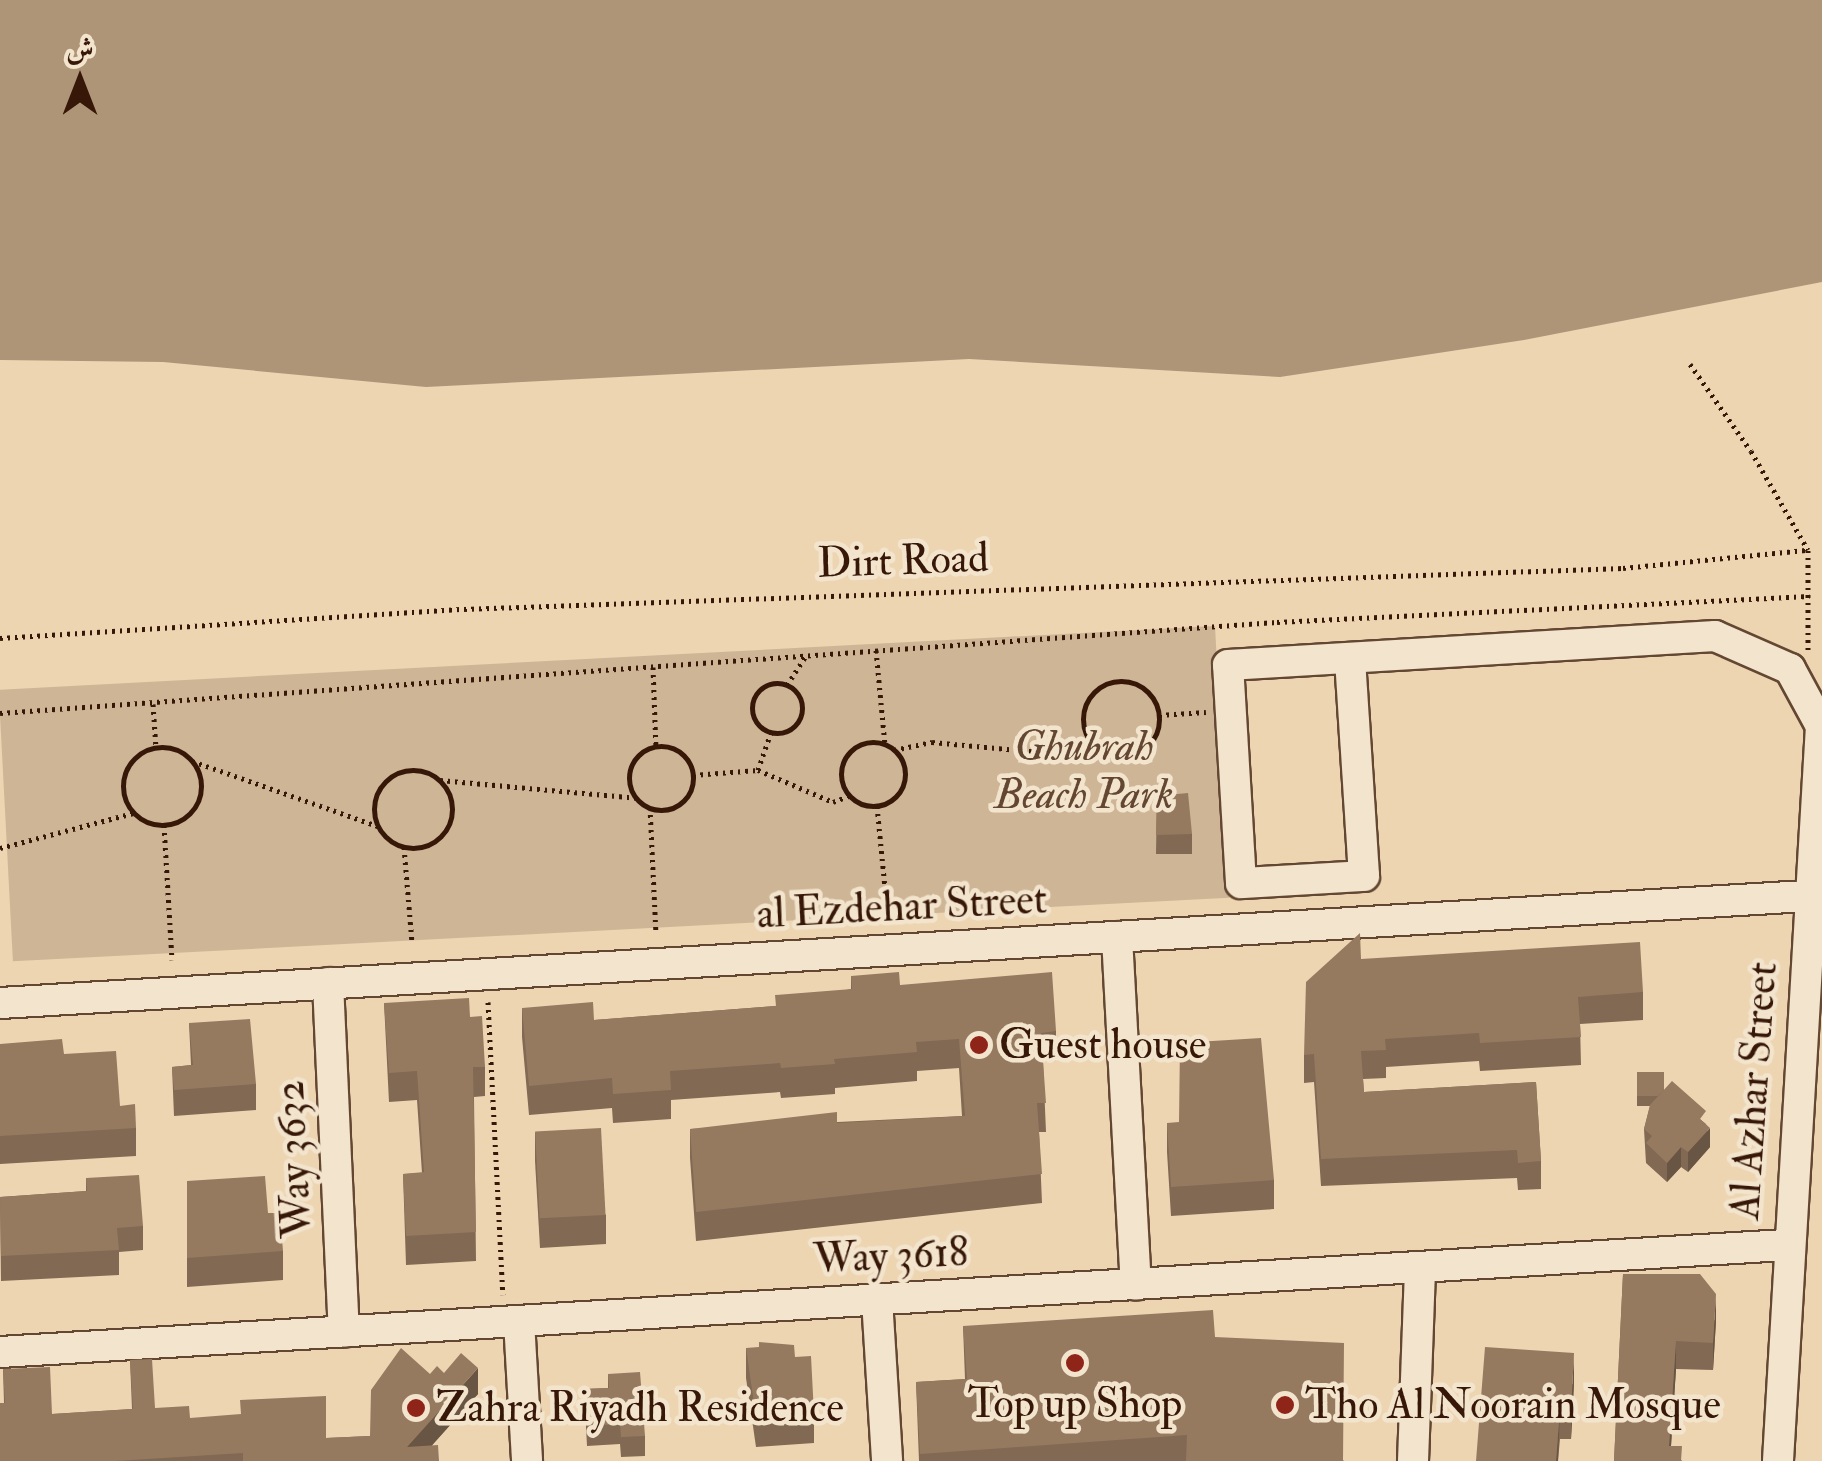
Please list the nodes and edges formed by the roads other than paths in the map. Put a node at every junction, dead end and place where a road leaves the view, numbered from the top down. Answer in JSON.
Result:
{"nodes":[{"id":1,"x":1350,"y":659,"type":"junction"},
{"id":2,"x":1821,"y":726,"type":"edge"},
{"id":3,"x":1809,"y":896,"type":"junction"},
{"id":4,"x":1116,"y":937,"type":"junction"},
{"id":5,"x":328,"y":983,"type":"junction"},
{"id":6,"x":0,"y":1002,"type":"edge"},
{"id":7,"x":1787,"y":1245,"type":"junction"},
{"id":8,"x":1420,"y":1267,"type":"junction"},
{"id":9,"x":1136,"y":1284,"type":"junction"},
{"id":10,"x":877,"y":1300,"type":"junction"},
{"id":11,"x":512,"y":1322,"type":"junction"},
{"id":12,"x":344,"y":1332,"type":"junction"},
{"id":13,"x":0,"y":1352,"type":"edge"},
{"id":14,"x":527,"y":1461,"type":"edge"},
{"id":15,"x":887,"y":1461,"type":"edge"},
{"id":16,"x":1413,"y":1461,"type":"edge"},
{"id":17,"x":1778,"y":1461,"type":"edge"}],
"edges":[{"from":1,"to":1,"type":"street"},
{"from":1,"to":2,"type":"street"},
{"from":2,"to":3,"type":"street","name":"Al Azhar Street"},
{"from":3,"to":4,"type":"street","name":"al Ezdehar Street"},
{"from":3,"to":7,"type":"street","name":"Al Azhar Street"},
{"from":4,"to":5,"type":"street","name":"al Ezdehar Street"},
{"from":4,"to":9,"type":"street"},
{"from":5,"to":6,"type":"street","name":"al Ezdehar Street"},
{"from":5,"to":12,"type":"street","name":"Way 3632"},
{"from":7,"to":8,"type":"street","name":"Way 3618"},
{"from":7,"to":17,"type":"street","name":"Al Azhar Street"},
{"from":8,"to":9,"type":"street","name":"Way 3618"},
{"from":8,"to":16,"type":"street"},
{"from":9,"to":10,"type":"street","name":"Way 3618"},
{"from":10,"to":11,"type":"street","name":"Way 3618"},
{"from":10,"to":15,"type":"street"},
{"from":11,"to":12,"type":"street","name":"Way 3618"},
{"from":11,"to":14,"type":"street"},
{"from":12,"to":13,"type":"street","name":"Way 3618"}]}
